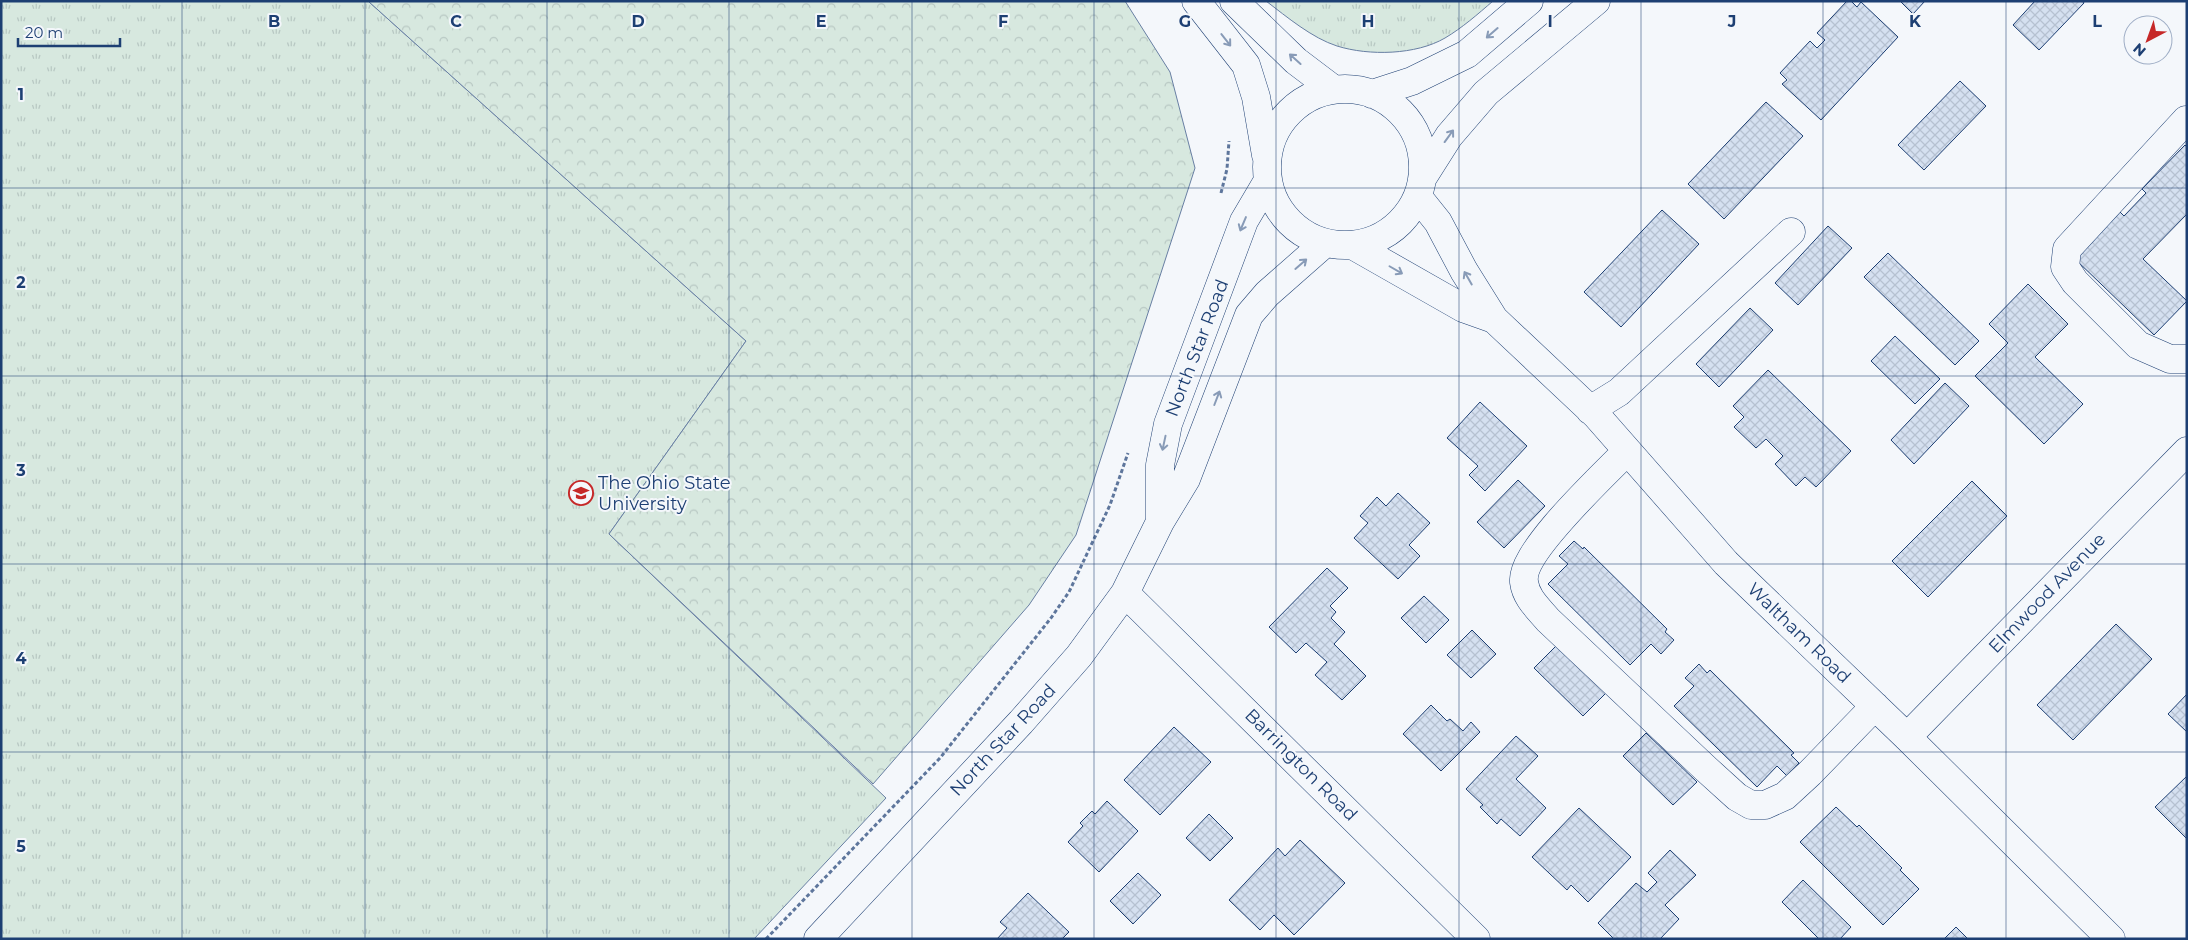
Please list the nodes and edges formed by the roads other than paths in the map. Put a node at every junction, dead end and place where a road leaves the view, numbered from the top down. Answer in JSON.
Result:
{"nodes":[{"id":1,"x":1196,"y":1,"type":"edge"},
{"id":2,"x":1234,"y":1,"type":"edge"},
{"id":3,"x":1529,"y":1,"type":"edge"},
{"id":4,"x":1596,"y":1,"type":"edge"},
{"id":5,"x":1333,"y":90,"type":"junction"},
{"id":6,"x":1372,"y":94,"type":"junction"},
{"id":7,"x":2187,"y":121,"type":"edge"},
{"id":8,"x":1267,"y":170,"type":"junction"},
{"id":9,"x":1420,"y":187,"type":"junction"},
{"id":10,"x":1791,"y":232,"type":"dead end"},
{"id":11,"x":1326,"y":244,"type":"junction"},
{"id":12,"x":1354,"y":246,"type":"junction"},
{"id":13,"x":1494,"y":319,"type":"junction"},
{"id":14,"x":2187,"y":359,"type":"edge"},
{"id":15,"x":1590,"y":410,"type":"junction"},
{"id":16,"x":2187,"y":450,"type":"edge"},
{"id":17,"x":1628,"y":451,"type":"junction"},
{"id":18,"x":1160,"y":522,"type":"junction"},
{"id":19,"x":1125,"y":592,"type":"junction"},
{"id":20,"x":1875,"y":706,"type":"junction"},
{"id":21,"x":1907,"y":736,"type":"junction"},
{"id":22,"x":818,"y":939,"type":"edge"},
{"id":23,"x":1476,"y":939,"type":"edge"},
{"id":24,"x":2111,"y":939,"type":"edge"}],
"edges":[{"from":1,"to":8,"type":"street","one_way":true},
{"from":5,"to":2,"type":"street","one_way":true},
{"from":3,"to":6,"type":"street","one_way":true},
{"from":9,"to":4,"type":"street","one_way":true},
{"from":5,"to":6,"type":"street"},
{"from":5,"to":8,"type":"street"},
{"from":6,"to":9,"type":"street"},
{"from":7,"to":14,"type":"street"},
{"from":8,"to":11,"type":"street"},
{"from":8,"to":18,"type":"street","name":"North Star Road","one_way":true},
{"from":9,"to":12,"type":"street"},
{"from":13,"to":9,"type":"street","name":"Waltham Road","one_way":true},
{"from":10,"to":15,"type":"street"},
{"from":11,"to":12,"type":"street"},
{"from":18,"to":11,"type":"street","name":"North Star Road","one_way":true},
{"from":12,"to":13,"type":"street","name":"Waltham Road","one_way":true},
{"from":13,"to":15,"type":"street","name":"Waltham Road"},
{"from":15,"to":17,"type":"street","name":"Waltham Road"},
{"from":16,"to":21,"type":"street","name":"Elmwood Avenue"},
{"from":17,"to":20,"type":"street","name":"Waltham Road"},
{"from":17,"to":20,"type":"street"},
{"from":18,"to":19,"type":"street","name":"North Star Road"},
{"from":19,"to":22,"type":"street","name":"North Star Road"},
{"from":19,"to":23,"type":"street","name":"Barrington Road"},
{"from":20,"to":21,"type":"street","name":"Waltham Road"},
{"from":21,"to":24,"type":"street","name":"Waltham Road"}]}
